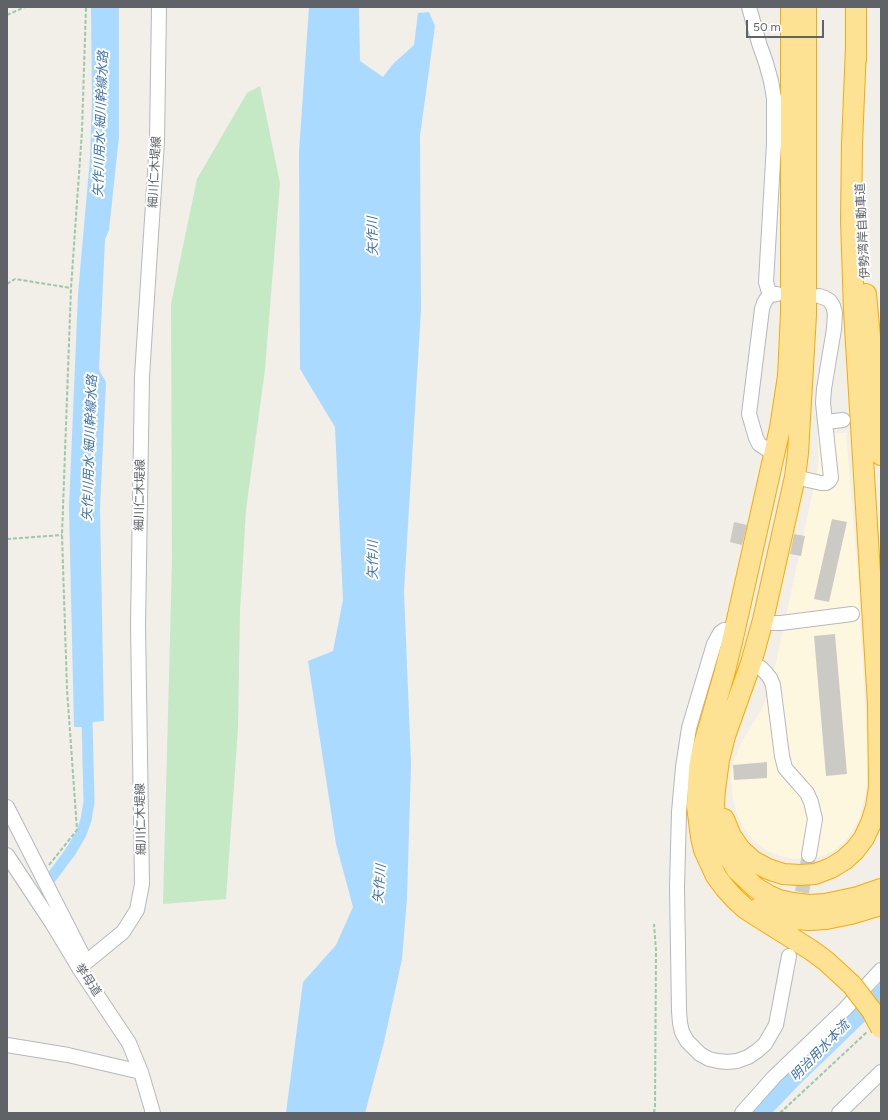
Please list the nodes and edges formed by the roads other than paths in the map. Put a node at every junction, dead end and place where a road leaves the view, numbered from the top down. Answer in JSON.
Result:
{"nodes":[{"id":1,"x":159,"y":7,"type":"edge"},
{"id":2,"x":749,"y":7,"type":"edge"},
{"id":3,"x":791,"y":7,"type":"edge"},
{"id":4,"x":806,"y":7,"type":"edge"},
{"id":5,"x":856,"y":7,"type":"edge"},
{"id":6,"x":856,"y":47,"type":"junction"},
{"id":7,"x":818,"y":296,"type":"dead end"},
{"id":8,"x":842,"y":420,"type":"dead end"},
{"id":9,"x":826,"y":422,"type":"junction"},
{"id":10,"x":774,"y":452,"type":"junction"},
{"id":11,"x":881,"y":455,"type":"edge"},
{"id":12,"x":795,"y":477,"type":"junction"},
{"id":13,"x":852,"y":614,"type":"dead end"},
{"id":14,"x":763,"y":620,"type":"junction"},
{"id":15,"x":735,"y":630,"type":"junction"},
{"id":16,"x":751,"y":663,"type":"junction"},
{"id":17,"x":719,"y":760,"type":"junction"},
{"id":18,"x":7,"y":807,"type":"edge"},
{"id":19,"x":699,"y":822,"type":"junction"},
{"id":20,"x":809,"y":854,"type":"tunnel mouth"},
{"id":21,"x":7,"y":855,"type":"edge"},
{"id":22,"x":881,"y":889,"type":"edge"},
{"id":23,"x":881,"y":905,"type":"edge"},
{"id":24,"x":790,"y":956,"type":"dead end"},
{"id":25,"x":82,"y":965,"type":"junction"},
{"id":26,"x":881,"y":970,"type":"edge"},
{"id":27,"x":875,"y":1029,"type":"edge"},
{"id":28,"x":7,"y":1045,"type":"edge"},
{"id":29,"x":141,"y":1072,"type":"junction"},
{"id":30,"x":881,"y":1072,"type":"edge"},
{"id":31,"x":153,"y":1113,"type":"edge"},
{"id":32,"x":742,"y":1113,"type":"edge"},
{"id":33,"x":839,"y":1113,"type":"edge"}],
"edges":[{"from":1,"to":25,"type":"street","name":"細川仁木堤線"},
{"from":2,"to":10,"type":"street"},
{"from":3,"to":10,"type":"highway"},
{"from":4,"to":12,"type":"highway"},
{"from":5,"to":6,"type":"highway","name":"伊勢湾岸自動車道"},
{"from":6,"to":11,"type":"highway","name":"伊勢湾岸自動車道"},
{"from":6,"to":17,"type":"highway"},
{"from":7,"to":9,"type":"street"},
{"from":8,"to":9,"type":"street"},
{"from":9,"to":12,"type":"street"},
{"from":10,"to":15,"type":"highway"},
{"from":12,"to":14,"type":"highway"},
{"from":13,"to":14,"type":"street"},
{"from":14,"to":16,"type":"highway"},
{"from":15,"to":19,"type":"highway"},
{"from":15,"to":24,"type":"street"},
{"from":16,"to":17,"type":"highway"},
{"from":16,"to":20,"type":"street"},
{"from":17,"to":22,"type":"highway"},
{"from":18,"to":25,"type":"street"},
{"from":19,"to":23,"type":"highway"},
{"from":19,"to":27,"type":"highway","bridge":true},
{"from":21,"to":25,"type":"street","name":"挙母道"},
{"from":25,"to":29,"type":"street","name":"挙母道"},
{"from":26,"to":32,"type":"street"},
{"from":28,"to":29,"type":"street"},
{"from":29,"to":31,"type":"street","name":"挙母道"},
{"from":30,"to":33,"type":"street"}]}
